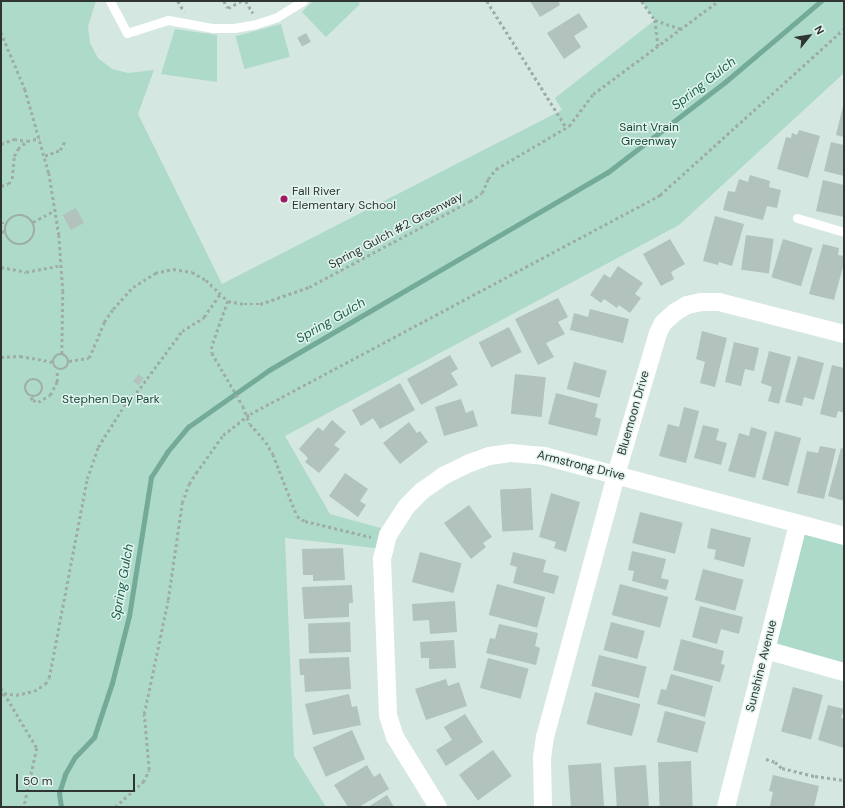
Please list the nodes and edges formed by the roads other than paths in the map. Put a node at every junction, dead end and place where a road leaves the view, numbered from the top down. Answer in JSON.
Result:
{"nodes":[{"id":1,"x":110,"y":1,"type":"edge"},
{"id":2,"x":303,"y":1,"type":"edge"},
{"id":3,"x":797,"y":218,"type":"dead end"},
{"id":4,"x":844,"y":232,"type":"edge"},
{"id":5,"x":844,"y":334,"type":"edge"},
{"id":6,"x":616,"y":475,"type":"junction"},
{"id":7,"x":798,"y":524,"type":"junction"},
{"id":8,"x":844,"y":536,"type":"edge"},
{"id":9,"x":766,"y":650,"type":"junction"},
{"id":10,"x":844,"y":672,"type":"edge"},
{"id":11,"x":438,"y":807,"type":"edge"},
{"id":12,"x":543,"y":807,"type":"edge"},
{"id":13,"x":726,"y":807,"type":"edge"}],
"edges":[{"from":1,"to":2,"type":"lane"},
{"from":3,"to":4,"type":"lane"},
{"from":5,"to":6,"type":"street","name":"Bluemoon Drive"},
{"from":6,"to":7,"type":"street","name":"Armstrong Drive"},
{"from":6,"to":11,"type":"street","name":"Armstrong Drive"},
{"from":6,"to":12,"type":"street","name":"Bluemoon Drive"},
{"from":7,"to":8,"type":"street","name":"Armstrong Drive"},
{"from":7,"to":9,"type":"street","name":"Sunshine Avenue"},
{"from":9,"to":10,"type":"street"},
{"from":9,"to":13,"type":"street","name":"Sunshine Avenue"}]}
